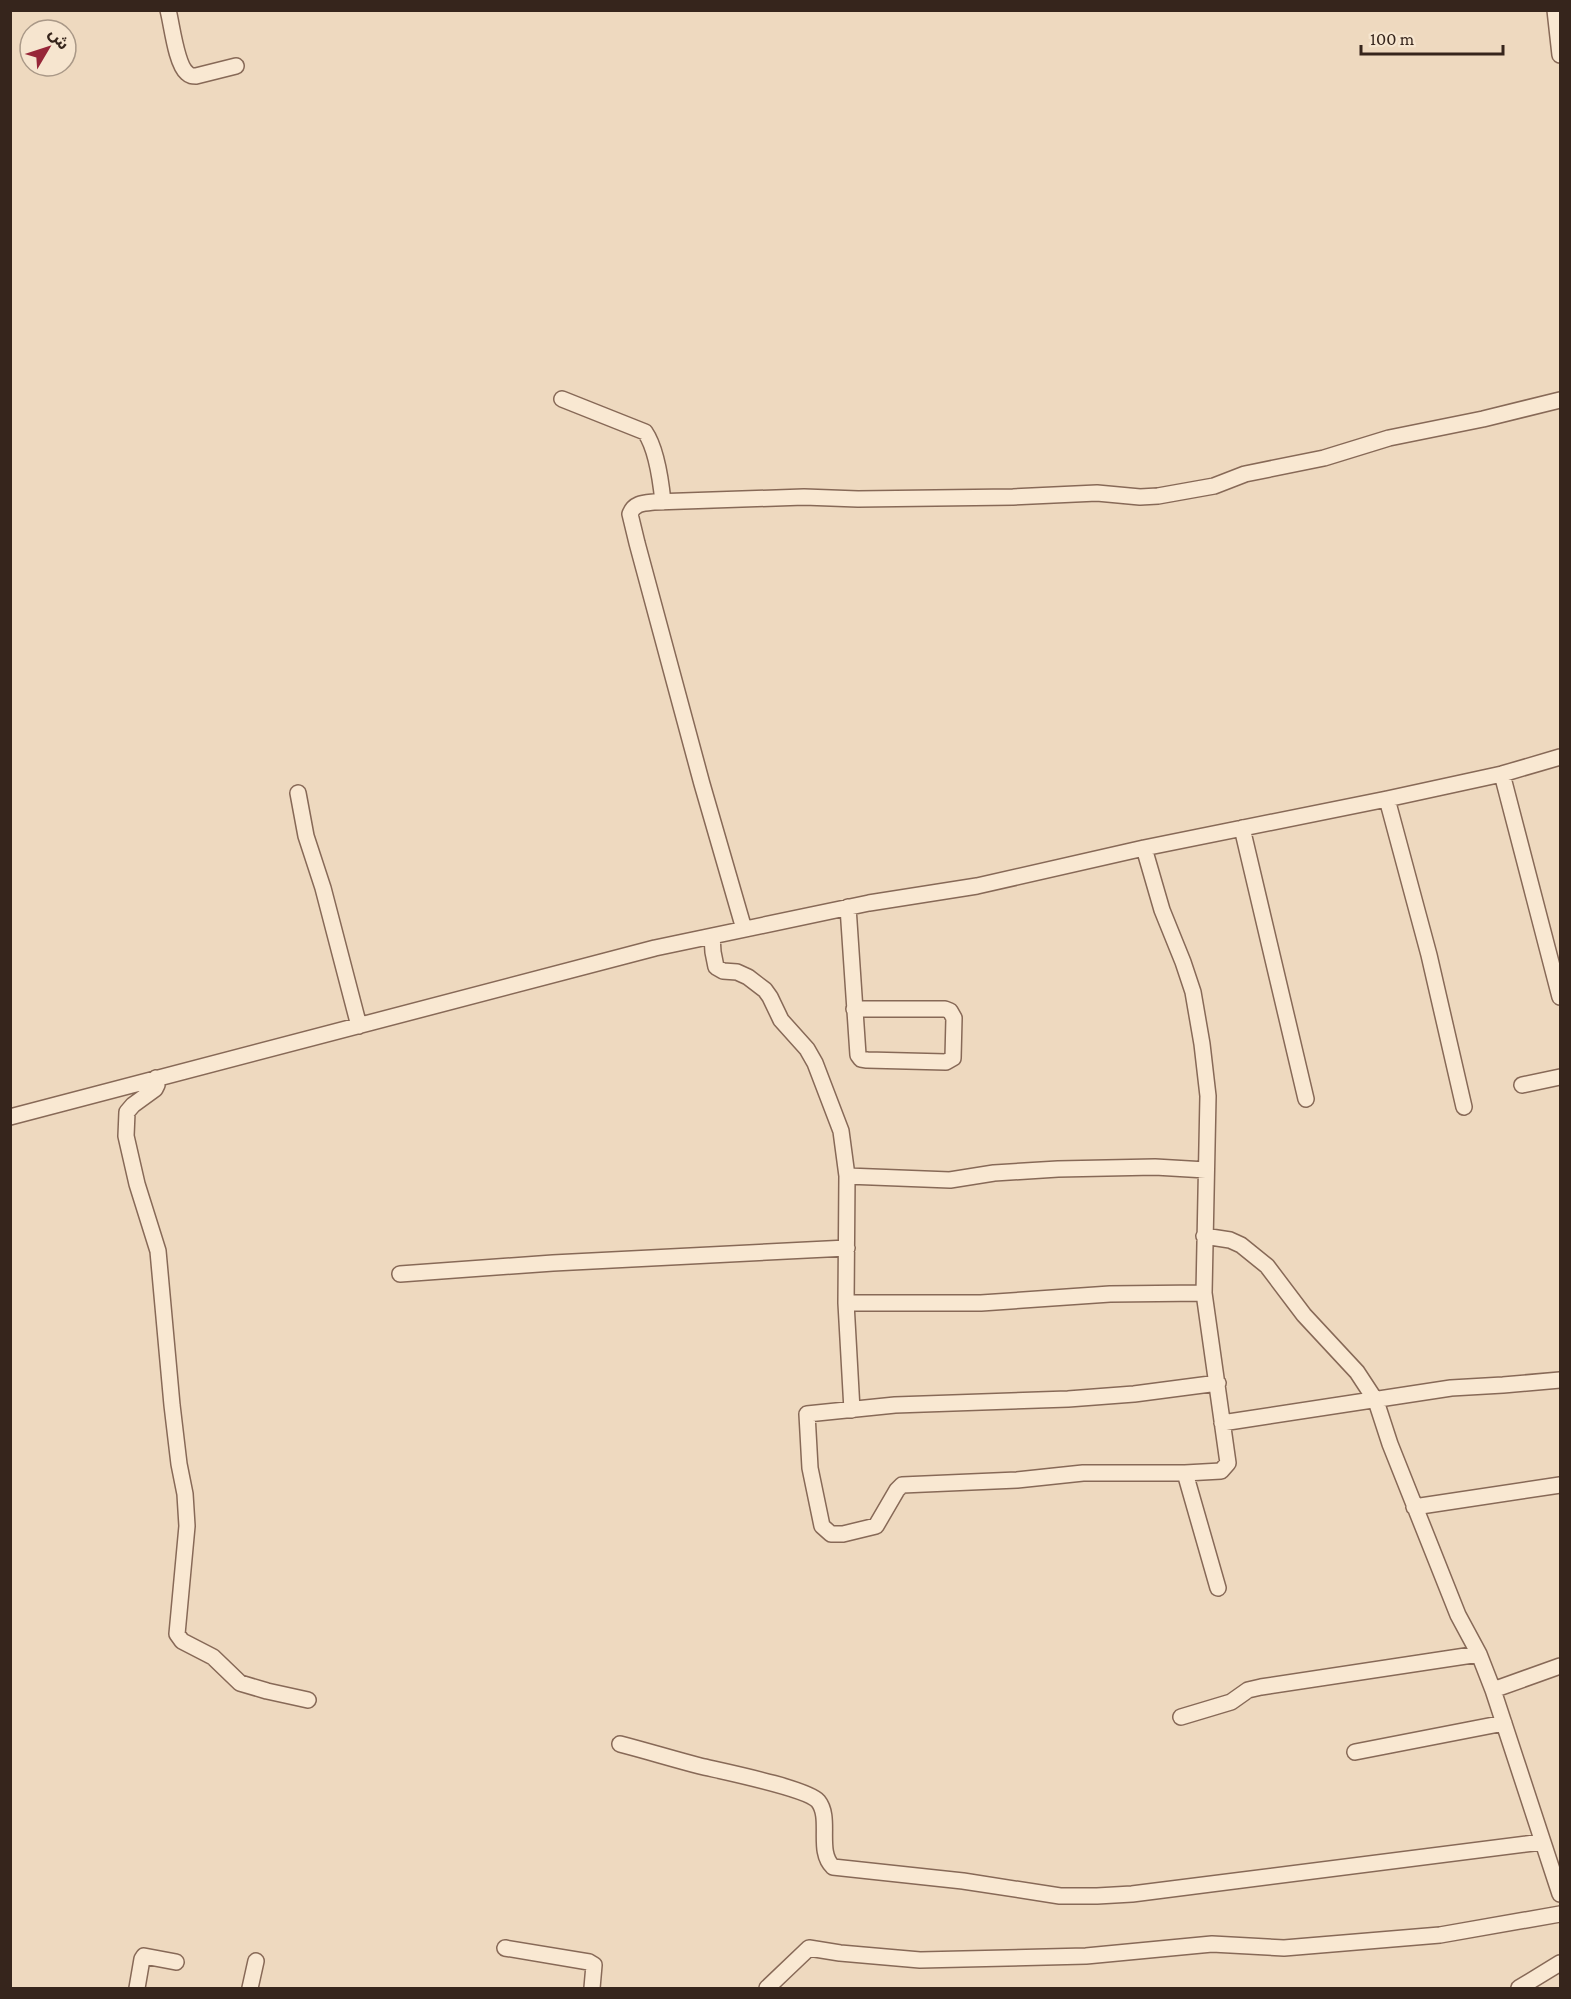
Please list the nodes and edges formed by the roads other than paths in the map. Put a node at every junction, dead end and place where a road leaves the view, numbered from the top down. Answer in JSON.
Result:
{"nodes":[{"id":1,"x":168,"y":10,"type":"edge"},
{"id":2,"x":1555,"y":10,"type":"edge"},
{"id":3,"x":1560,"y":55,"type":"edge"},
{"id":4,"x":236,"y":66,"type":"dead end"},
{"id":5,"x":562,"y":399,"type":"dead end"},
{"id":6,"x":1560,"y":400,"type":"edge"},
{"id":7,"x":663,"y":502,"type":"junction"},
{"id":8,"x":1560,"y":757,"type":"edge"},
{"id":9,"x":1502,"y":774,"type":"junction"},
{"id":10,"x":298,"y":793,"type":"dead end"},
{"id":11,"x":1387,"y":799,"type":"junction"},
{"id":12,"x":1242,"y":828,"type":"junction"},
{"id":13,"x":1144,"y":848,"type":"junction"},
{"id":14,"x":848,"y":907,"type":"junction"},
{"id":15,"x":744,"y":929,"type":"junction"},
{"id":16,"x":712,"y":936,"type":"junction"},
{"id":17,"x":1560,"y":997,"type":"edge"},
{"id":18,"x":855,"y":1009,"type":"junction"},
{"id":19,"x":359,"y":1026,"type":"junction"},
{"id":20,"x":1560,"y":1077,"type":"edge"},
{"id":21,"x":156,"y":1078,"type":"junction"},
{"id":22,"x":1522,"y":1085,"type":"dead end"},
{"id":23,"x":1306,"y":1099,"type":"dead end"},
{"id":24,"x":1464,"y":1107,"type":"dead end"},
{"id":25,"x":10,"y":1117,"type":"edge"},
{"id":26,"x":1206,"y":1170,"type":"junction"},
{"id":27,"x":847,"y":1176,"type":"junction"},
{"id":28,"x":1204,"y":1236,"type":"junction"},
{"id":29,"x":847,"y":1248,"type":"junction"},
{"id":30,"x":400,"y":1274,"type":"dead end"},
{"id":31,"x":1204,"y":1293,"type":"junction"},
{"id":32,"x":846,"y":1303,"type":"junction"},
{"id":33,"x":1560,"y":1380,"type":"edge"},
{"id":34,"x":1218,"y":1383,"type":"junction"},
{"id":35,"x":1376,"y":1401,"type":"junction"},
{"id":36,"x":852,"y":1410,"type":"junction"},
{"id":37,"x":1222,"y":1423,"type":"junction"},
{"id":38,"x":1185,"y":1473,"type":"junction"},
{"id":39,"x":1560,"y":1485,"type":"edge"},
{"id":40,"x":1414,"y":1507,"type":"junction"},
{"id":41,"x":1218,"y":1588,"type":"dead end"},
{"id":42,"x":1479,"y":1654,"type":"junction"},
{"id":43,"x":1560,"y":1666,"type":"edge"},
{"id":44,"x":1493,"y":1690,"type":"junction"},
{"id":45,"x":308,"y":1700,"type":"dead end"},
{"id":46,"x":1181,"y":1717,"type":"dead end"},
{"id":47,"x":1504,"y":1723,"type":"junction"},
{"id":48,"x":620,"y":1744,"type":"dead end"},
{"id":49,"x":1355,"y":1752,"type":"dead end"},
{"id":50,"x":1542,"y":1842,"type":"junction"},
{"id":51,"x":1560,"y":1894,"type":"edge"},
{"id":52,"x":1560,"y":1914,"type":"edge"},
{"id":53,"x":505,"y":1948,"type":"dead end"},
{"id":54,"x":256,"y":1961,"type":"dead end"},
{"id":55,"x":176,"y":1962,"type":"dead end"},
{"id":56,"x":1560,"y":1963,"type":"edge"},
{"id":57,"x":137,"y":1989,"type":"edge"},
{"id":58,"x":250,"y":1989,"type":"edge"},
{"id":59,"x":592,"y":1989,"type":"edge"},
{"id":60,"x":767,"y":1989,"type":"edge"},
{"id":61,"x":1519,"y":1989,"type":"edge"}],
"edges":[{"from":1,"to":4,"type":"street"},
{"from":2,"to":3,"type":"street"},
{"from":5,"to":7,"type":"street"},
{"from":6,"to":7,"type":"street"},
{"from":7,"to":15,"type":"street"},
{"from":8,"to":9,"type":"street"},
{"from":9,"to":11,"type":"street"},
{"from":9,"to":17,"type":"street"},
{"from":10,"to":19,"type":"street"},
{"from":11,"to":12,"type":"street"},
{"from":11,"to":24,"type":"street"},
{"from":12,"to":13,"type":"street"},
{"from":12,"to":23,"type":"street"},
{"from":13,"to":14,"type":"street"},
{"from":13,"to":26,"type":"street"},
{"from":14,"to":15,"type":"street"},
{"from":14,"to":18,"type":"street"},
{"from":15,"to":16,"type":"street"},
{"from":16,"to":19,"type":"street"},
{"from":16,"to":27,"type":"street"},
{"from":18,"to":18,"type":"street"},
{"from":19,"to":21,"type":"street"},
{"from":20,"to":22,"type":"street"},
{"from":21,"to":25,"type":"street"},
{"from":21,"to":45,"type":"street"},
{"from":26,"to":27,"type":"street"},
{"from":26,"to":28,"type":"street"},
{"from":27,"to":29,"type":"street"},
{"from":28,"to":31,"type":"street"},
{"from":28,"to":35,"type":"street"},
{"from":29,"to":30,"type":"street"},
{"from":29,"to":32,"type":"street"},
{"from":31,"to":32,"type":"street"},
{"from":31,"to":34,"type":"street"},
{"from":32,"to":36,"type":"street"},
{"from":33,"to":35,"type":"street"},
{"from":34,"to":36,"type":"street"},
{"from":34,"to":37,"type":"street"},
{"from":35,"to":37,"type":"street"},
{"from":35,"to":40,"type":"street"},
{"from":36,"to":38,"type":"street"},
{"from":37,"to":38,"type":"street"},
{"from":38,"to":41,"type":"street"},
{"from":39,"to":40,"type":"street"},
{"from":40,"to":42,"type":"street"},
{"from":42,"to":44,"type":"street"},
{"from":42,"to":46,"type":"street"},
{"from":43,"to":44,"type":"street"},
{"from":44,"to":47,"type":"street"},
{"from":47,"to":49,"type":"street"},
{"from":47,"to":50,"type":"street"},
{"from":48,"to":50,"type":"street"},
{"from":50,"to":51,"type":"street"},
{"from":52,"to":60,"type":"street"},
{"from":53,"to":59,"type":"street"},
{"from":54,"to":58,"type":"street"},
{"from":55,"to":57,"type":"street"},
{"from":56,"to":61,"type":"street"}]}
